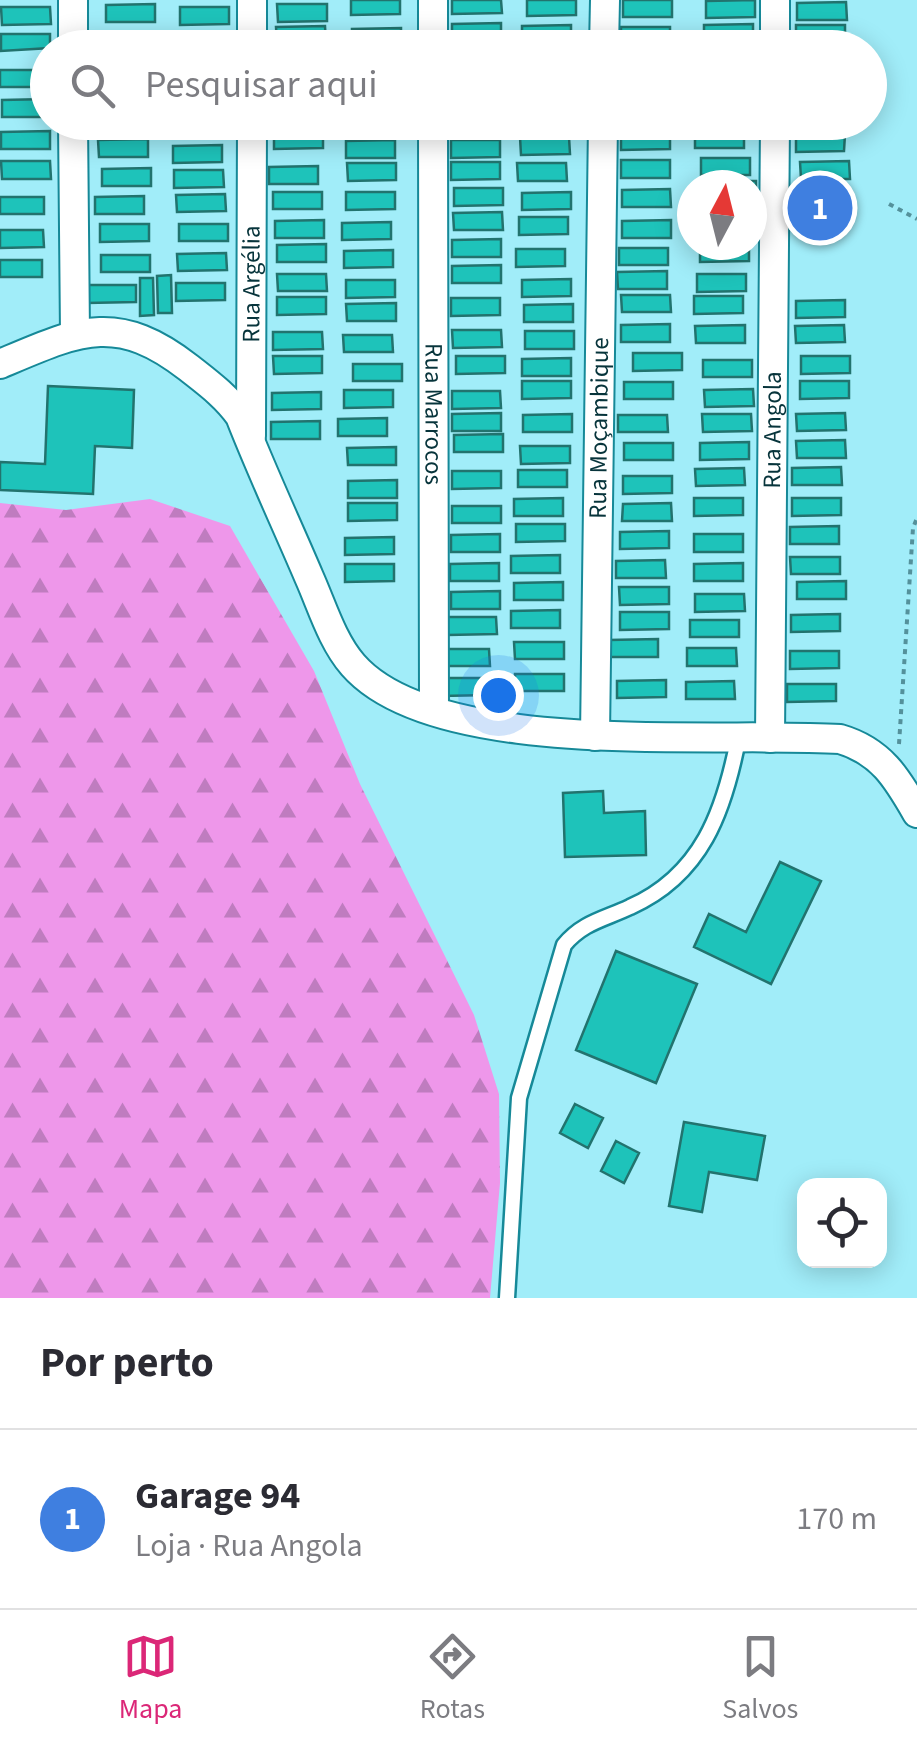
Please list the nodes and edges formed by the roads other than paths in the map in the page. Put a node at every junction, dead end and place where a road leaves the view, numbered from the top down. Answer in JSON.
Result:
{"nodes":[{"id":1,"x":73,"y":0,"type":"edge"},
{"id":2,"x":252,"y":0,"type":"edge"},
{"id":3,"x":432,"y":0,"type":"edge"},
{"id":4,"x":605,"y":0,"type":"edge"},
{"id":5,"x":775,"y":0,"type":"edge"},
{"id":6,"x":73,"y":30,"type":"edge"},
{"id":7,"x":252,"y":30,"type":"edge"},
{"id":8,"x":433,"y":30,"type":"edge"},
{"id":9,"x":604,"y":30,"type":"edge"},
{"id":10,"x":775,"y":30,"type":"edge"},
{"id":11,"x":73,"y":140,"type":"edge"},
{"id":12,"x":252,"y":140,"type":"edge"},
{"id":13,"x":433,"y":140,"type":"edge"},
{"id":14,"x":603,"y":140,"type":"edge"},
{"id":15,"x":775,"y":140,"type":"edge"},
{"id":16,"x":75,"y":334,"type":"junction"},
{"id":17,"x":0,"y":364,"type":"edge"},
{"id":18,"x":251,"y":444,"type":"junction"},
{"id":19,"x":434,"y":709,"type":"junction"},
{"id":20,"x":595,"y":736,"type":"junction"},
{"id":21,"x":770,"y":738,"type":"junction"},
{"id":22,"x":738,"y":740,"type":"junction"},
{"id":23,"x":917,"y":813,"type":"edge"},
{"id":24,"x":508,"y":1298,"type":"edge"}],
"edges":[{"from":1,"to":6,"type":"street"},
{"from":2,"to":7,"type":"street"},
{"from":3,"to":8,"type":"street"},
{"from":4,"to":9,"type":"street"},
{"from":5,"to":10,"type":"street"},
{"from":11,"to":16,"type":"street"},
{"from":12,"to":18,"type":"street","name":"Rua Argélia"},
{"from":13,"to":19,"type":"street","name":"Rua Marrocos"},
{"from":14,"to":20,"type":"street","name":"Rua Moçambique"},
{"from":15,"to":21,"type":"street","name":"Rua Angola"},
{"from":16,"to":17,"type":"street"},
{"from":16,"to":18,"type":"street"},
{"from":18,"to":19,"type":"street"},
{"from":19,"to":20,"type":"street"},
{"from":20,"to":22,"type":"street"},
{"from":21,"to":22,"type":"street"},
{"from":21,"to":23,"type":"street"},
{"from":22,"to":24,"type":"lane"}]}
